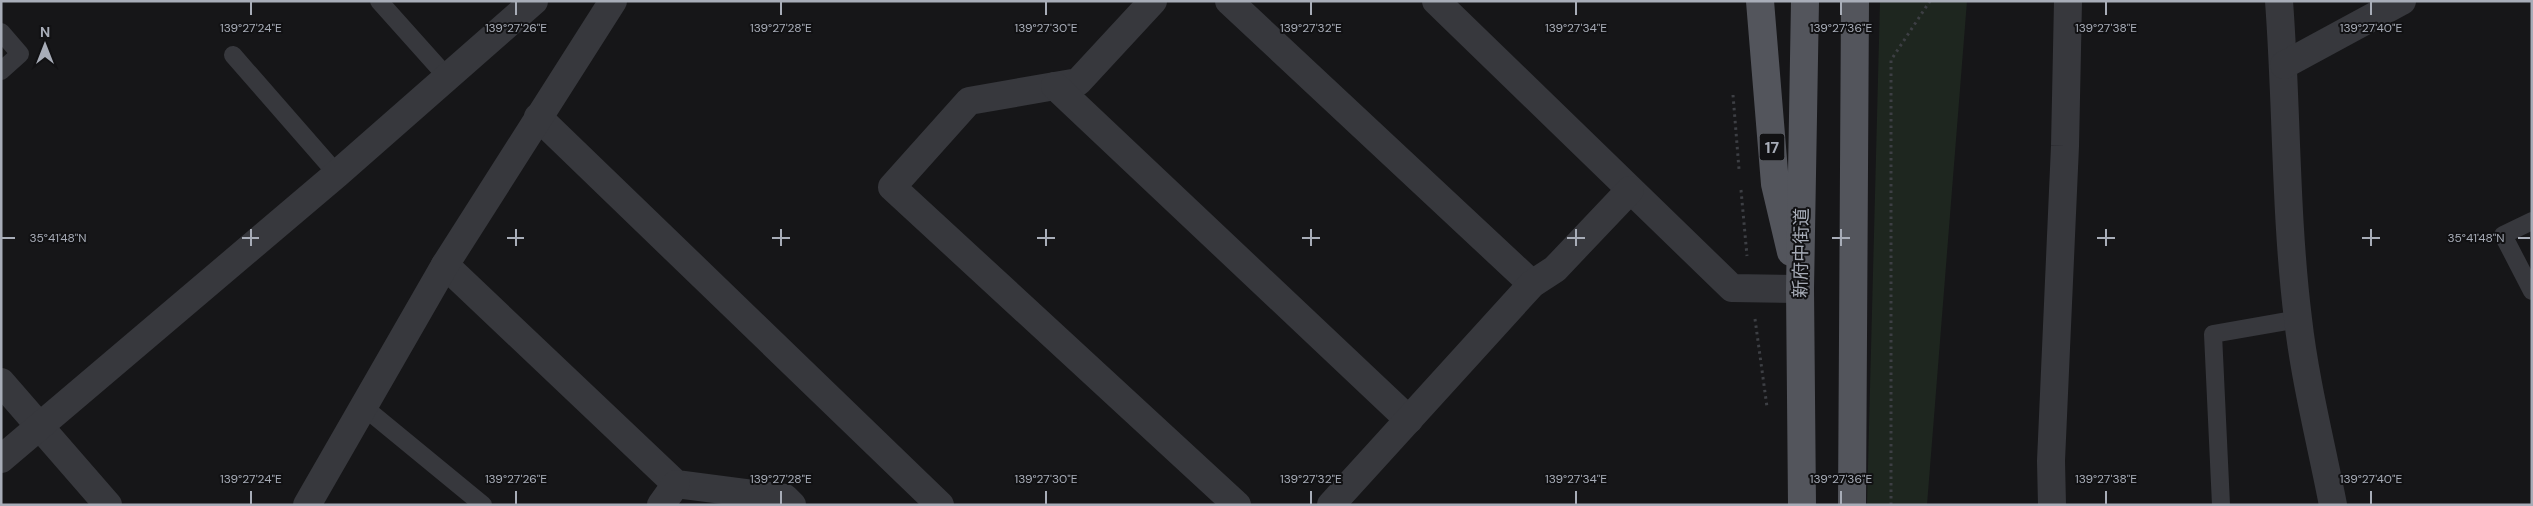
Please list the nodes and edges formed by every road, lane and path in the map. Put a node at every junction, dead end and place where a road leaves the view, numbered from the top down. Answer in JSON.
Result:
{"nodes":[{"id":1,"x":379,"y":1,"type":"edge"},
{"id":2,"x":534,"y":1,"type":"edge"},
{"id":3,"x":614,"y":1,"type":"edge"},
{"id":4,"x":1153,"y":1,"type":"edge"},
{"id":5,"x":1229,"y":1,"type":"edge"},
{"id":6,"x":1436,"y":1,"type":"edge"},
{"id":7,"x":1760,"y":1,"type":"edge"},
{"id":8,"x":1806,"y":1,"type":"edge"},
{"id":9,"x":1930,"y":1,"type":"edge"},
{"id":10,"x":2068,"y":1,"type":"edge"},
{"id":11,"x":2279,"y":1,"type":"edge"},
{"id":12,"x":2402,"y":1,"type":"edge"},
{"id":13,"x":1860,"y":6,"type":"edge"},
{"id":14,"x":1,"y":32,"type":"edge"},
{"id":15,"x":233,"y":56,"type":"dead end"},
{"id":16,"x":2284,"y":65,"type":"junction"},
{"id":17,"x":1,"y":71,"type":"edge"},
{"id":18,"x":447,"y":76,"type":"junction"},
{"id":19,"x":1055,"y":86,"type":"junction"},
{"id":20,"x":1733,"y":90,"type":"dead end"},
{"id":21,"x":538,"y":118,"type":"junction"},
{"id":22,"x":337,"y":174,"type":"junction"},
{"id":23,"x":1740,"y":179,"type":"dead end"},
{"id":24,"x":1741,"y":189,"type":"dead end"},
{"id":25,"x":1630,"y":190,"type":"junction"},
{"id":26,"x":2532,"y":221,"type":"edge"},
{"id":27,"x":445,"y":265,"type":"junction"},
{"id":28,"x":1532,"y":284,"type":"junction"},
{"id":29,"x":1750,"y":288,"type":"junction"},
{"id":30,"x":1800,"y":290,"type":"junction"},
{"id":31,"x":2532,"y":291,"type":"edge"},
{"id":32,"x":2298,"y":319,"type":"junction"},
{"id":33,"x":1,"y":382,"type":"edge"},
{"id":34,"x":365,"y":408,"type":"junction"},
{"id":35,"x":1767,"y":410,"type":"dead end"},
{"id":36,"x":1409,"y":420,"type":"junction"},
{"id":37,"x":39,"y":426,"type":"junction"},
{"id":38,"x":1,"y":459,"type":"edge"},
{"id":39,"x":668,"y":494,"type":"edge"},
{"id":40,"x":108,"y":505,"type":"edge"},
{"id":41,"x":307,"y":505,"type":"edge"},
{"id":42,"x":483,"y":505,"type":"edge"},
{"id":43,"x":792,"y":505,"type":"edge"},
{"id":44,"x":940,"y":505,"type":"edge"},
{"id":45,"x":1237,"y":505,"type":"edge"},
{"id":46,"x":1331,"y":505,"type":"edge"},
{"id":47,"x":1802,"y":505,"type":"edge"},
{"id":48,"x":1852,"y":505,"type":"edge"},
{"id":49,"x":1891,"y":505,"type":"edge"},
{"id":50,"x":2052,"y":505,"type":"edge"},
{"id":51,"x":2222,"y":505,"type":"edge"},
{"id":52,"x":2333,"y":505,"type":"edge"}],
"edges":[{"from":1,"to":18,"type":"lane"},
{"from":2,"to":18,"type":"street"},
{"from":3,"to":21,"type":"street"},
{"from":4,"to":19,"type":"street"},
{"from":5,"to":28,"type":"street"},
{"from":6,"to":25,"type":"street"},
{"from":7,"to":30,"type":"main road","number":"17"},
{"from":8,"to":30,"type":"main road","name":"新府中街道","number":"17"},
{"from":9,"to":49,"type":"path"},
{"from":10,"to":50,"type":"street"},
{"from":11,"to":16,"type":"street"},
{"from":12,"to":16,"type":"street"},
{"from":13,"to":48,"type":"main road"},
{"from":14,"to":17,"type":"lane"},
{"from":15,"to":22,"type":"lane"},
{"from":16,"to":32,"type":"street"},
{"from":18,"to":22,"type":"street"},
{"from":19,"to":36,"type":"street"},
{"from":19,"to":45,"type":"street"},
{"from":20,"to":23,"type":"path"},
{"from":21,"to":27,"type":"street"},
{"from":21,"to":44,"type":"street"},
{"from":22,"to":37,"type":"street"},
{"from":24,"to":29,"type":"path"},
{"from":25,"to":28,"type":"street"},
{"from":25,"to":29,"type":"street"},
{"from":26,"to":31,"type":"lane"},
{"from":27,"to":34,"type":"street"},
{"from":27,"to":39,"type":"street"},
{"from":28,"to":36,"type":"street"},
{"from":29,"to":30,"type":"street"},
{"from":29,"to":35,"type":"path"},
{"from":30,"to":47,"type":"main road","name":"新府中街道","number":"17"},
{"from":32,"to":51,"type":"lane"},
{"from":32,"to":52,"type":"street"},
{"from":33,"to":37,"type":"street"},
{"from":34,"to":41,"type":"street"},
{"from":34,"to":42,"type":"lane"},
{"from":36,"to":46,"type":"street"},
{"from":37,"to":38,"type":"street"},
{"from":37,"to":40,"type":"street"},
{"from":39,"to":43,"type":"street"}]}
